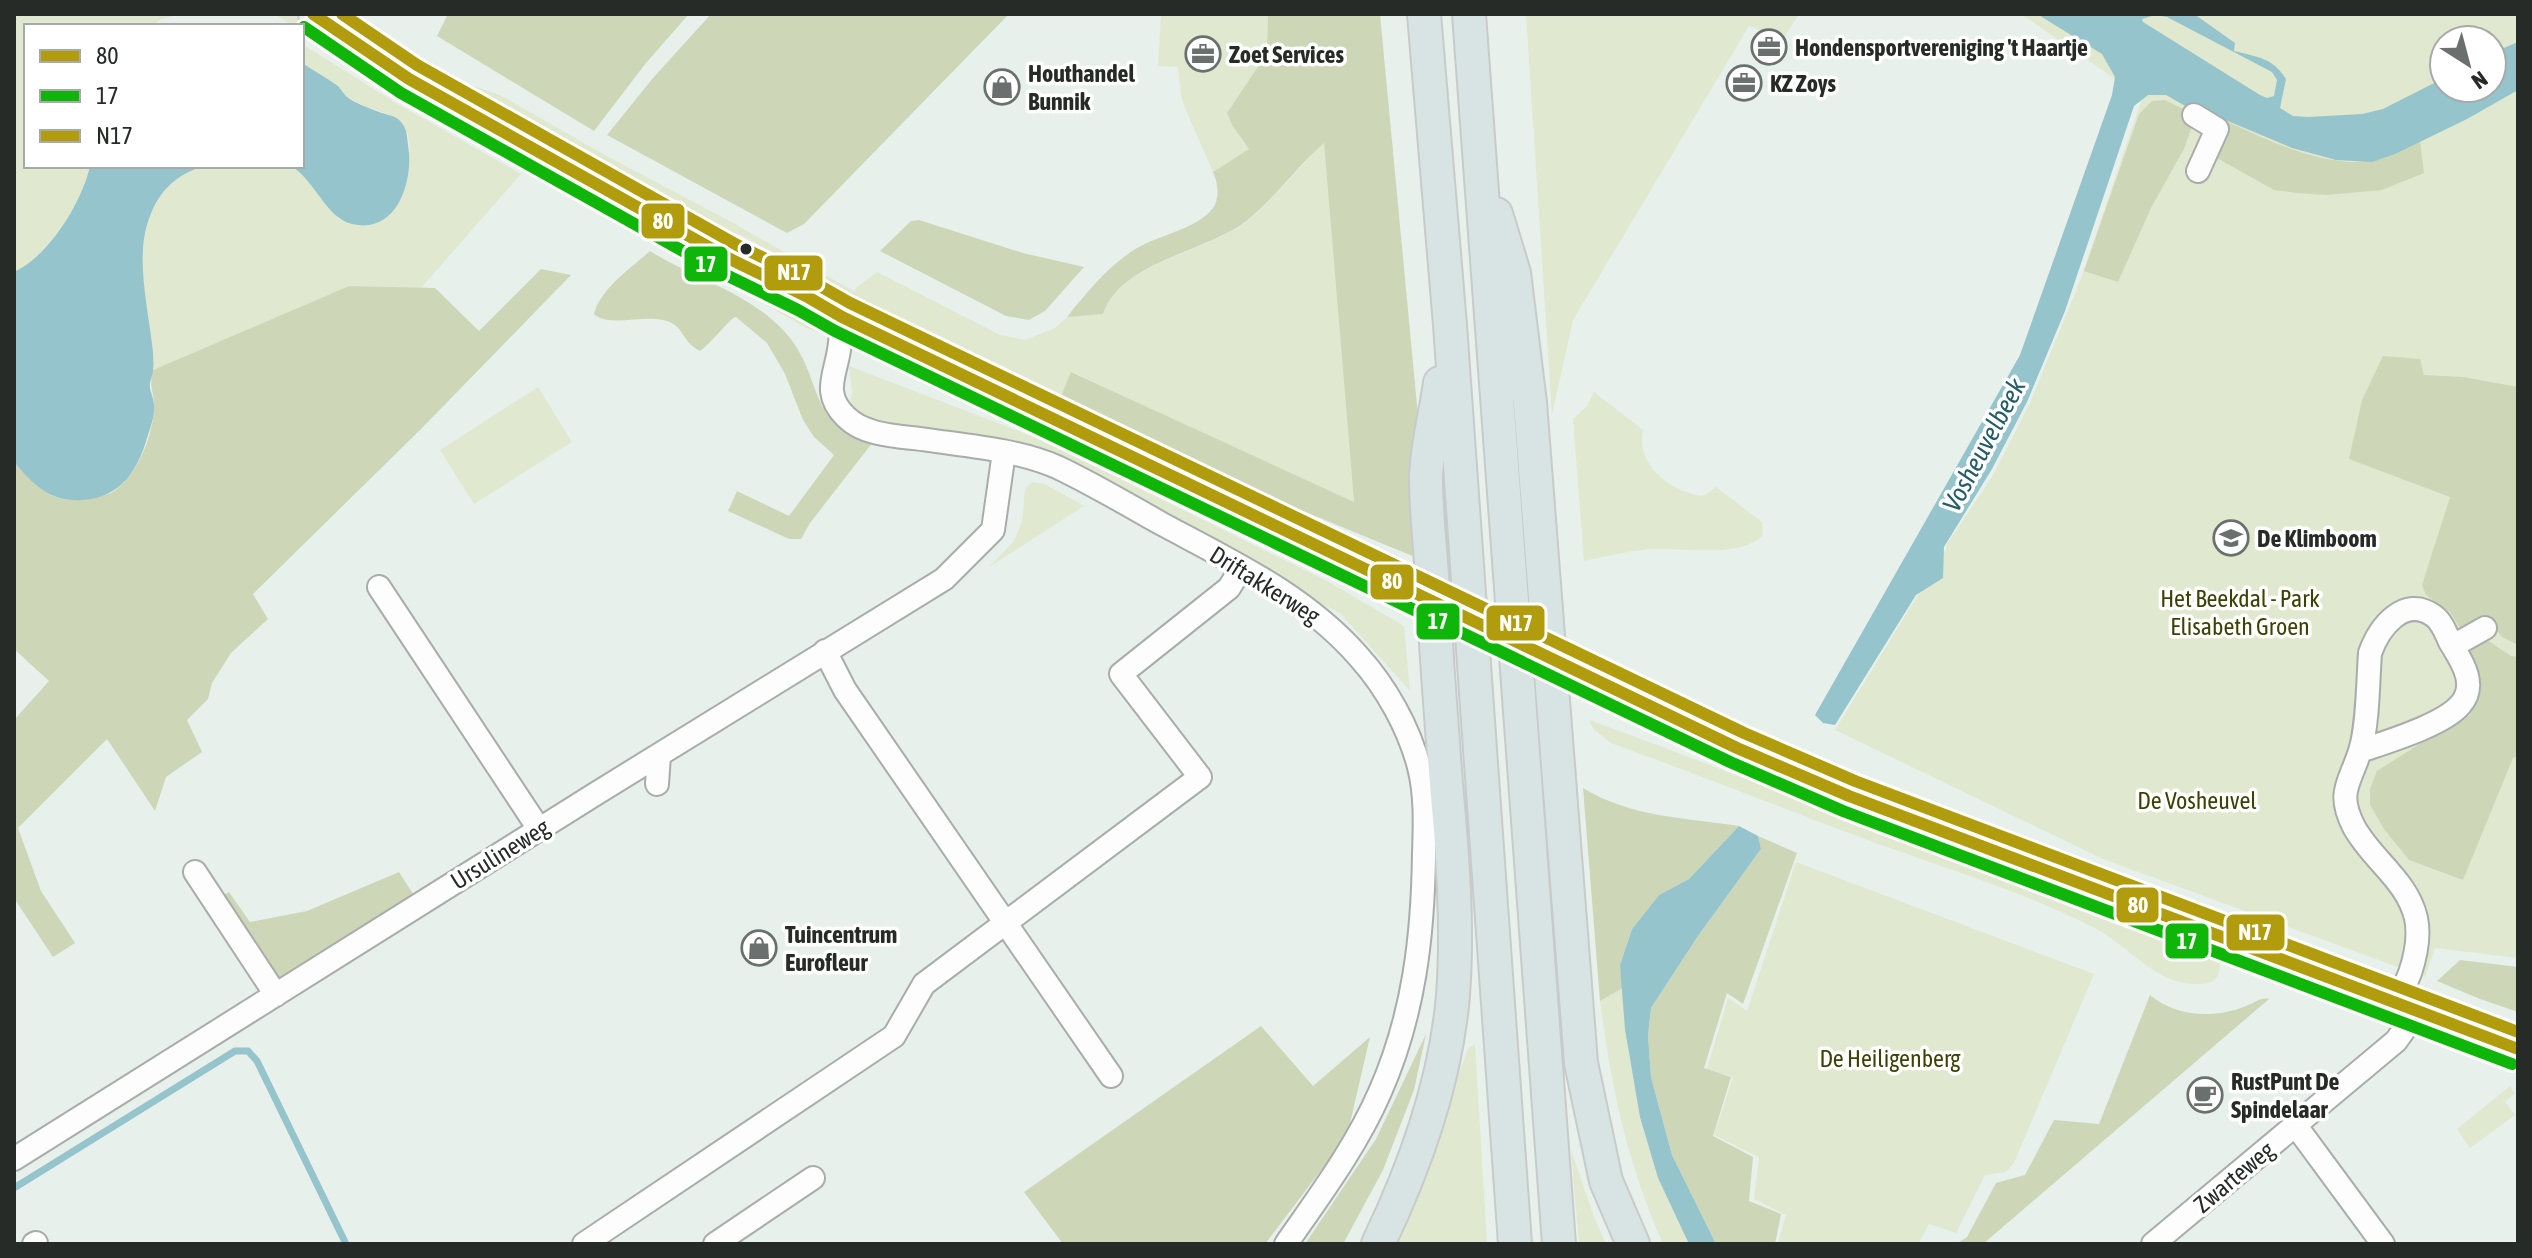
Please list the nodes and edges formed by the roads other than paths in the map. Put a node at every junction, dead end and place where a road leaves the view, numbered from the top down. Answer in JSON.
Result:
{"nodes":[{"id":1,"x":313,"y":14,"type":"edge"},
{"id":2,"x":1424,"y":14,"type":"edge"},
{"id":3,"x":1469,"y":14,"type":"edge"},
{"id":4,"x":2194,"y":115,"type":"dead end"},
{"id":5,"x":1480,"y":161,"type":"junction"},
{"id":6,"x":2198,"y":171,"type":"dead end"},
{"id":7,"x":842,"y":317,"type":"junction"},
{"id":8,"x":1450,"y":325,"type":"junction"},
{"id":9,"x":1004,"y":452,"type":"junction"},
{"id":10,"x":1242,"y":567,"type":"junction"},
{"id":11,"x":379,"y":587,"type":"dead end"},
{"id":12,"x":2485,"y":628,"type":"dead end"},
{"id":13,"x":2453,"y":646,"type":"junction"},
{"id":14,"x":825,"y":651,"type":"junction"},
{"id":15,"x":2360,"y":751,"type":"junction"},
{"id":16,"x":659,"y":755,"type":"junction"},
{"id":17,"x":657,"y":784,"type":"dead end"},
{"id":18,"x":539,"y":829,"type":"junction"},
{"id":19,"x":195,"y":872,"type":"dead end"},
{"id":20,"x":1006,"y":923,"type":"junction"},
{"id":21,"x":276,"y":995,"type":"junction"},
{"id":22,"x":2404,"y":1008,"type":"junction"},
{"id":23,"x":2518,"y":1049,"type":"edge"},
{"id":24,"x":1111,"y":1076,"type":"dead end"},
{"id":25,"x":2296,"y":1126,"type":"junction"},
{"id":26,"x":14,"y":1159,"type":"edge"},
{"id":27,"x":813,"y":1178,"type":"dead end"},
{"id":28,"x":584,"y":1244,"type":"edge"},
{"id":29,"x":715,"y":1244,"type":"edge"},
{"id":30,"x":1286,"y":1244,"type":"edge"},
{"id":31,"x":1378,"y":1244,"type":"edge"},
{"id":32,"x":1515,"y":1244,"type":"edge"},
{"id":33,"x":1559,"y":1244,"type":"edge"},
{"id":34,"x":1633,"y":1244,"type":"edge"},
{"id":35,"x":2153,"y":1244,"type":"edge"},
{"id":36,"x":2383,"y":1244,"type":"edge"}],
"edges":[{"from":1,"to":7,"type":"main road"},
{"from":2,"to":8,"type":"highway"},
{"from":3,"to":5,"type":"highway"},
{"from":4,"to":6,"type":"street"},
{"from":5,"to":33,"type":"highway"},
{"from":5,"to":34,"type":"highway"},
{"from":7,"to":9,"type":"street","name":"Driftakkerweg"},
{"from":7,"to":22,"type":"main road","bridge":true},
{"from":8,"to":31,"type":"highway"},
{"from":8,"to":32,"type":"highway"},
{"from":9,"to":10,"type":"street","name":"Driftakkerweg"},
{"from":9,"to":14,"type":"street","name":"Ursulineweg"},
{"from":10,"to":20,"type":"street"},
{"from":10,"to":30,"type":"street","name":"Driftakkerweg"},
{"from":11,"to":18,"type":"street"},
{"from":12,"to":13,"type":"street"},
{"from":13,"to":15,"type":"street","name":"Zwarteweg"},
{"from":13,"to":15,"type":"street","name":"Zwarteweg"},
{"from":14,"to":16,"type":"street","name":"Ursulineweg"},
{"from":14,"to":20,"type":"street"},
{"from":15,"to":22,"type":"street","name":"Zwarteweg"},
{"from":16,"to":17,"type":"street"},
{"from":16,"to":18,"type":"street","name":"Ursulineweg"},
{"from":18,"to":21,"type":"street","name":"Ursulineweg"},
{"from":19,"to":21,"type":"street"},
{"from":20,"to":24,"type":"street"},
{"from":20,"to":28,"type":"street"},
{"from":21,"to":26,"type":"street","name":"Ursulineweg"},
{"from":22,"to":23,"type":"main road"},
{"from":22,"to":25,"type":"street","name":"Zwarteweg"},
{"from":25,"to":35,"type":"street","name":"Zwarteweg"},
{"from":25,"to":36,"type":"street"},
{"from":27,"to":29,"type":"street"}]}
